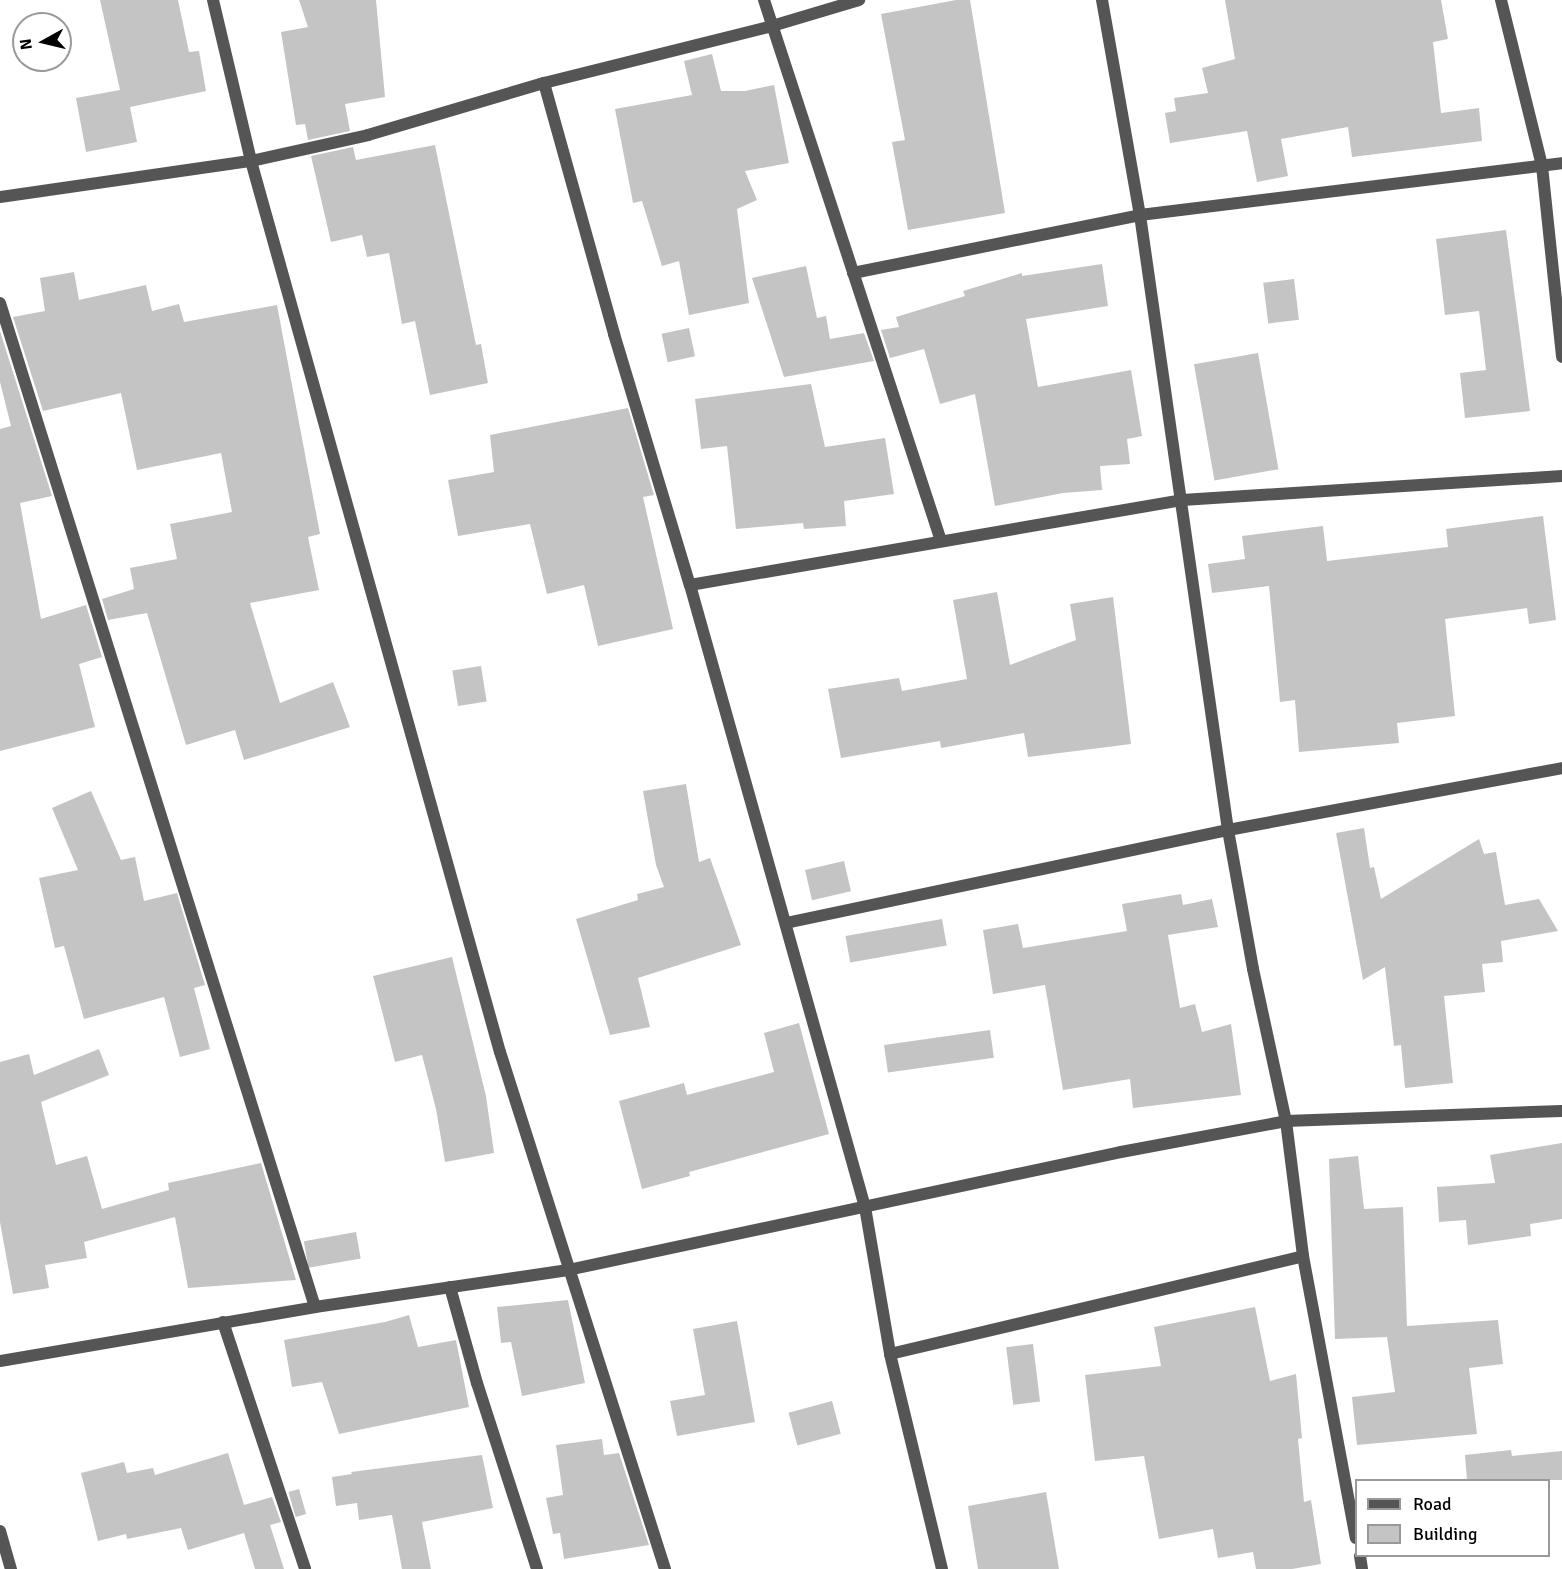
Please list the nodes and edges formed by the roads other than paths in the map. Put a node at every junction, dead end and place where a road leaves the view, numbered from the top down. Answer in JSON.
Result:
{"nodes":[{"id":1,"x":213,"y":0,"type":"edge"},
{"id":2,"x":764,"y":0,"type":"edge"},
{"id":3,"x":859,"y":0,"type":"edge"},
{"id":4,"x":1102,"y":0,"type":"edge"},
{"id":5,"x":1501,"y":0,"type":"edge"},
{"id":6,"x":772,"y":26,"type":"junction"},
{"id":7,"x":544,"y":83,"type":"junction"},
{"id":8,"x":251,"y":161,"type":"junction"},
{"id":9,"x":1562,"y":163,"type":"edge"},
{"id":10,"x":1542,"y":166,"type":"junction"},
{"id":11,"x":0,"y":197,"type":"edge"},
{"id":12,"x":1140,"y":215,"type":"junction"},
{"id":13,"x":853,"y":273,"type":"junction"},
{"id":14,"x":0,"y":303,"type":"edge"},
{"id":15,"x":1562,"y":357,"type":"edge"},
{"id":16,"x":1562,"y":476,"type":"edge"},
{"id":17,"x":1182,"y":500,"type":"junction"},
{"id":18,"x":940,"y":541,"type":"junction"},
{"id":19,"x":690,"y":585,"type":"junction"},
{"id":20,"x":1562,"y":768,"type":"edge"},
{"id":21,"x":1228,"y":830,"type":"junction"},
{"id":22,"x":786,"y":923,"type":"junction"},
{"id":23,"x":1562,"y":1111,"type":"edge"},
{"id":24,"x":1286,"y":1120,"type":"junction"},
{"id":25,"x":865,"y":1207,"type":"junction"},
{"id":26,"x":1303,"y":1256,"type":"junction"},
{"id":27,"x":568,"y":1269,"type":"junction"},
{"id":28,"x":450,"y":1287,"type":"junction"},
{"id":29,"x":315,"y":1307,"type":"junction"},
{"id":30,"x":223,"y":1322,"type":"junction"},
{"id":31,"x":890,"y":1354,"type":"junction"},
{"id":32,"x":0,"y":1361,"type":"edge"},
{"id":33,"x":0,"y":1531,"type":"edge"},
{"id":34,"x":1355,"y":1533,"type":"edge"},
{"id":35,"x":11,"y":1569,"type":"edge"},
{"id":36,"x":305,"y":1569,"type":"edge"},
{"id":37,"x":537,"y":1569,"type":"edge"},
{"id":38,"x":666,"y":1569,"type":"edge"},
{"id":39,"x":942,"y":1569,"type":"edge"}],
"edges":[{"from":1,"to":8,"type":"street"},
{"from":2,"to":6,"type":"street"},
{"from":3,"to":6,"type":"street"},
{"from":4,"to":12,"type":"street"},
{"from":5,"to":10,"type":"street"},
{"from":6,"to":7,"type":"street"},
{"from":6,"to":13,"type":"street"},
{"from":7,"to":8,"type":"street"},
{"from":7,"to":19,"type":"street"},
{"from":8,"to":11,"type":"street"},
{"from":8,"to":27,"type":"street"},
{"from":9,"to":10,"type":"street"},
{"from":10,"to":12,"type":"street"},
{"from":10,"to":15,"type":"street"},
{"from":12,"to":13,"type":"street"},
{"from":12,"to":17,"type":"street"},
{"from":13,"to":18,"type":"street"},
{"from":14,"to":29,"type":"street"},
{"from":16,"to":17,"type":"street"},
{"from":17,"to":18,"type":"street"},
{"from":17,"to":21,"type":"street"},
{"from":18,"to":19,"type":"street"},
{"from":19,"to":22,"type":"street"},
{"from":20,"to":21,"type":"street"},
{"from":21,"to":22,"type":"street"},
{"from":21,"to":24,"type":"street"},
{"from":22,"to":25,"type":"street"},
{"from":23,"to":24,"type":"street"},
{"from":24,"to":25,"type":"street"},
{"from":24,"to":26,"type":"street"},
{"from":25,"to":27,"type":"street"},
{"from":25,"to":31,"type":"street"},
{"from":26,"to":31,"type":"street"},
{"from":26,"to":34,"type":"street"},
{"from":27,"to":28,"type":"street"},
{"from":27,"to":38,"type":"street"},
{"from":28,"to":29,"type":"street"},
{"from":28,"to":37,"type":"street"},
{"from":29,"to":30,"type":"street"},
{"from":30,"to":32,"type":"street"},
{"from":30,"to":36,"type":"street"},
{"from":31,"to":39,"type":"street"},
{"from":33,"to":35,"type":"street"}]}
